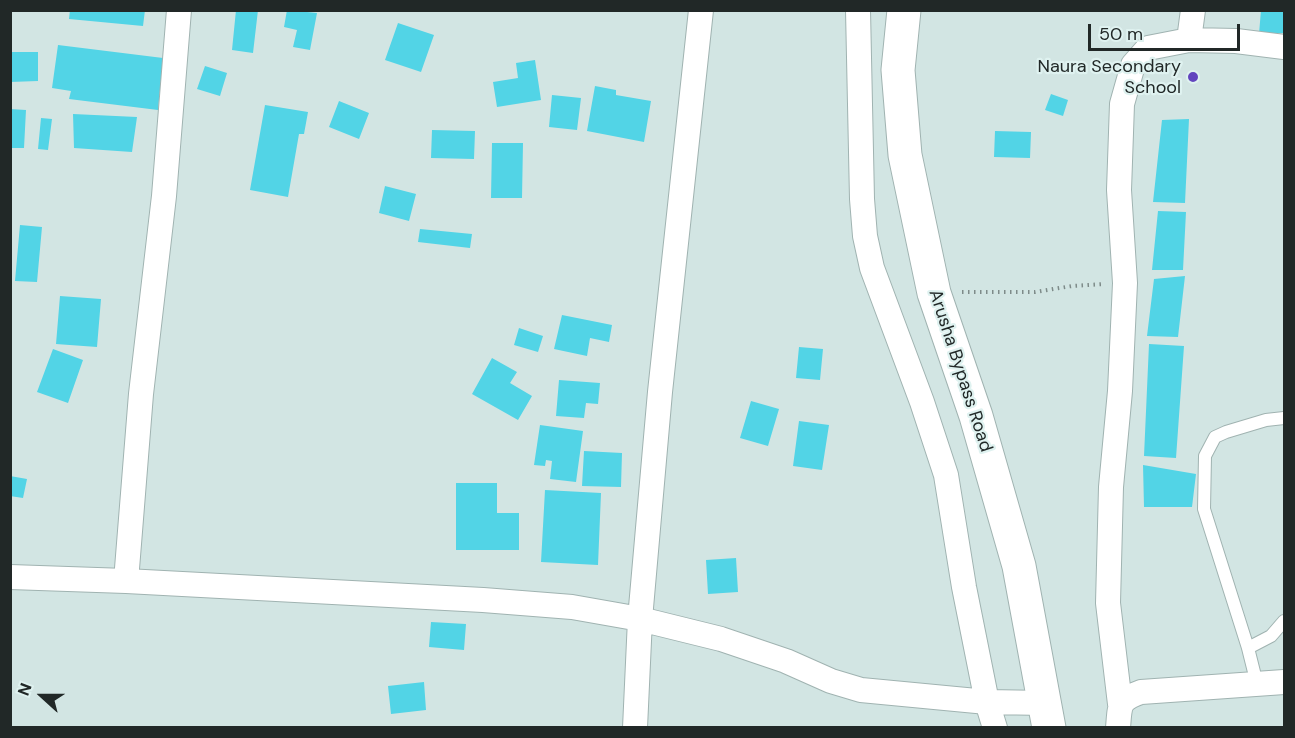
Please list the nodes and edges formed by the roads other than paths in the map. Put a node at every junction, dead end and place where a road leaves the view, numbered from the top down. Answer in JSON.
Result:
{"nodes":[{"id":1,"x":179,"y":10,"type":"edge"},
{"id":2,"x":701,"y":10,"type":"edge"},
{"id":3,"x":858,"y":10,"type":"edge"},
{"id":4,"x":904,"y":10,"type":"edge"},
{"id":5,"x":1193,"y":10,"type":"edge"},
{"id":6,"x":1190,"y":40,"type":"junction"},
{"id":7,"x":1284,"y":47,"type":"edge"},
{"id":8,"x":1284,"y":418,"type":"edge"},
{"id":9,"x":10,"y":577,"type":"edge"},
{"id":10,"x":126,"y":581,"type":"junction"},
{"id":11,"x":640,"y":619,"type":"junction"},
{"id":12,"x":1284,"y":621,"type":"edge"},
{"id":13,"x":1248,"y":648,"type":"junction"},
{"id":14,"x":1284,"y":682,"type":"edge"},
{"id":15,"x":1257,"y":684,"type":"junction"},
{"id":16,"x":987,"y":702,"type":"junction"},
{"id":17,"x":1047,"y":715,"type":"edge"},
{"id":18,"x":1119,"y":716,"type":"edge"},
{"id":19,"x":635,"y":728,"type":"edge"},
{"id":20,"x":995,"y":728,"type":"edge"}],
"edges":[{"from":1,"to":10,"type":"street"},
{"from":2,"to":11,"type":"street"},
{"from":3,"to":16,"type":"street"},
{"from":4,"to":17,"type":"main road","name":"Arusha Bypass Road"},
{"from":5,"to":6,"type":"street"},
{"from":6,"to":7,"type":"street"},
{"from":6,"to":18,"type":"street"},
{"from":8,"to":13,"type":"lane"},
{"from":9,"to":10,"type":"street"},
{"from":10,"to":11,"type":"street"},
{"from":11,"to":16,"type":"street"},
{"from":11,"to":19,"type":"street"},
{"from":12,"to":13,"type":"lane"},
{"from":13,"to":15,"type":"lane"},
{"from":14,"to":15,"type":"street"},
{"from":15,"to":18,"type":"street"},
{"from":16,"to":17,"type":"street"},
{"from":16,"to":20,"type":"street"}]}
